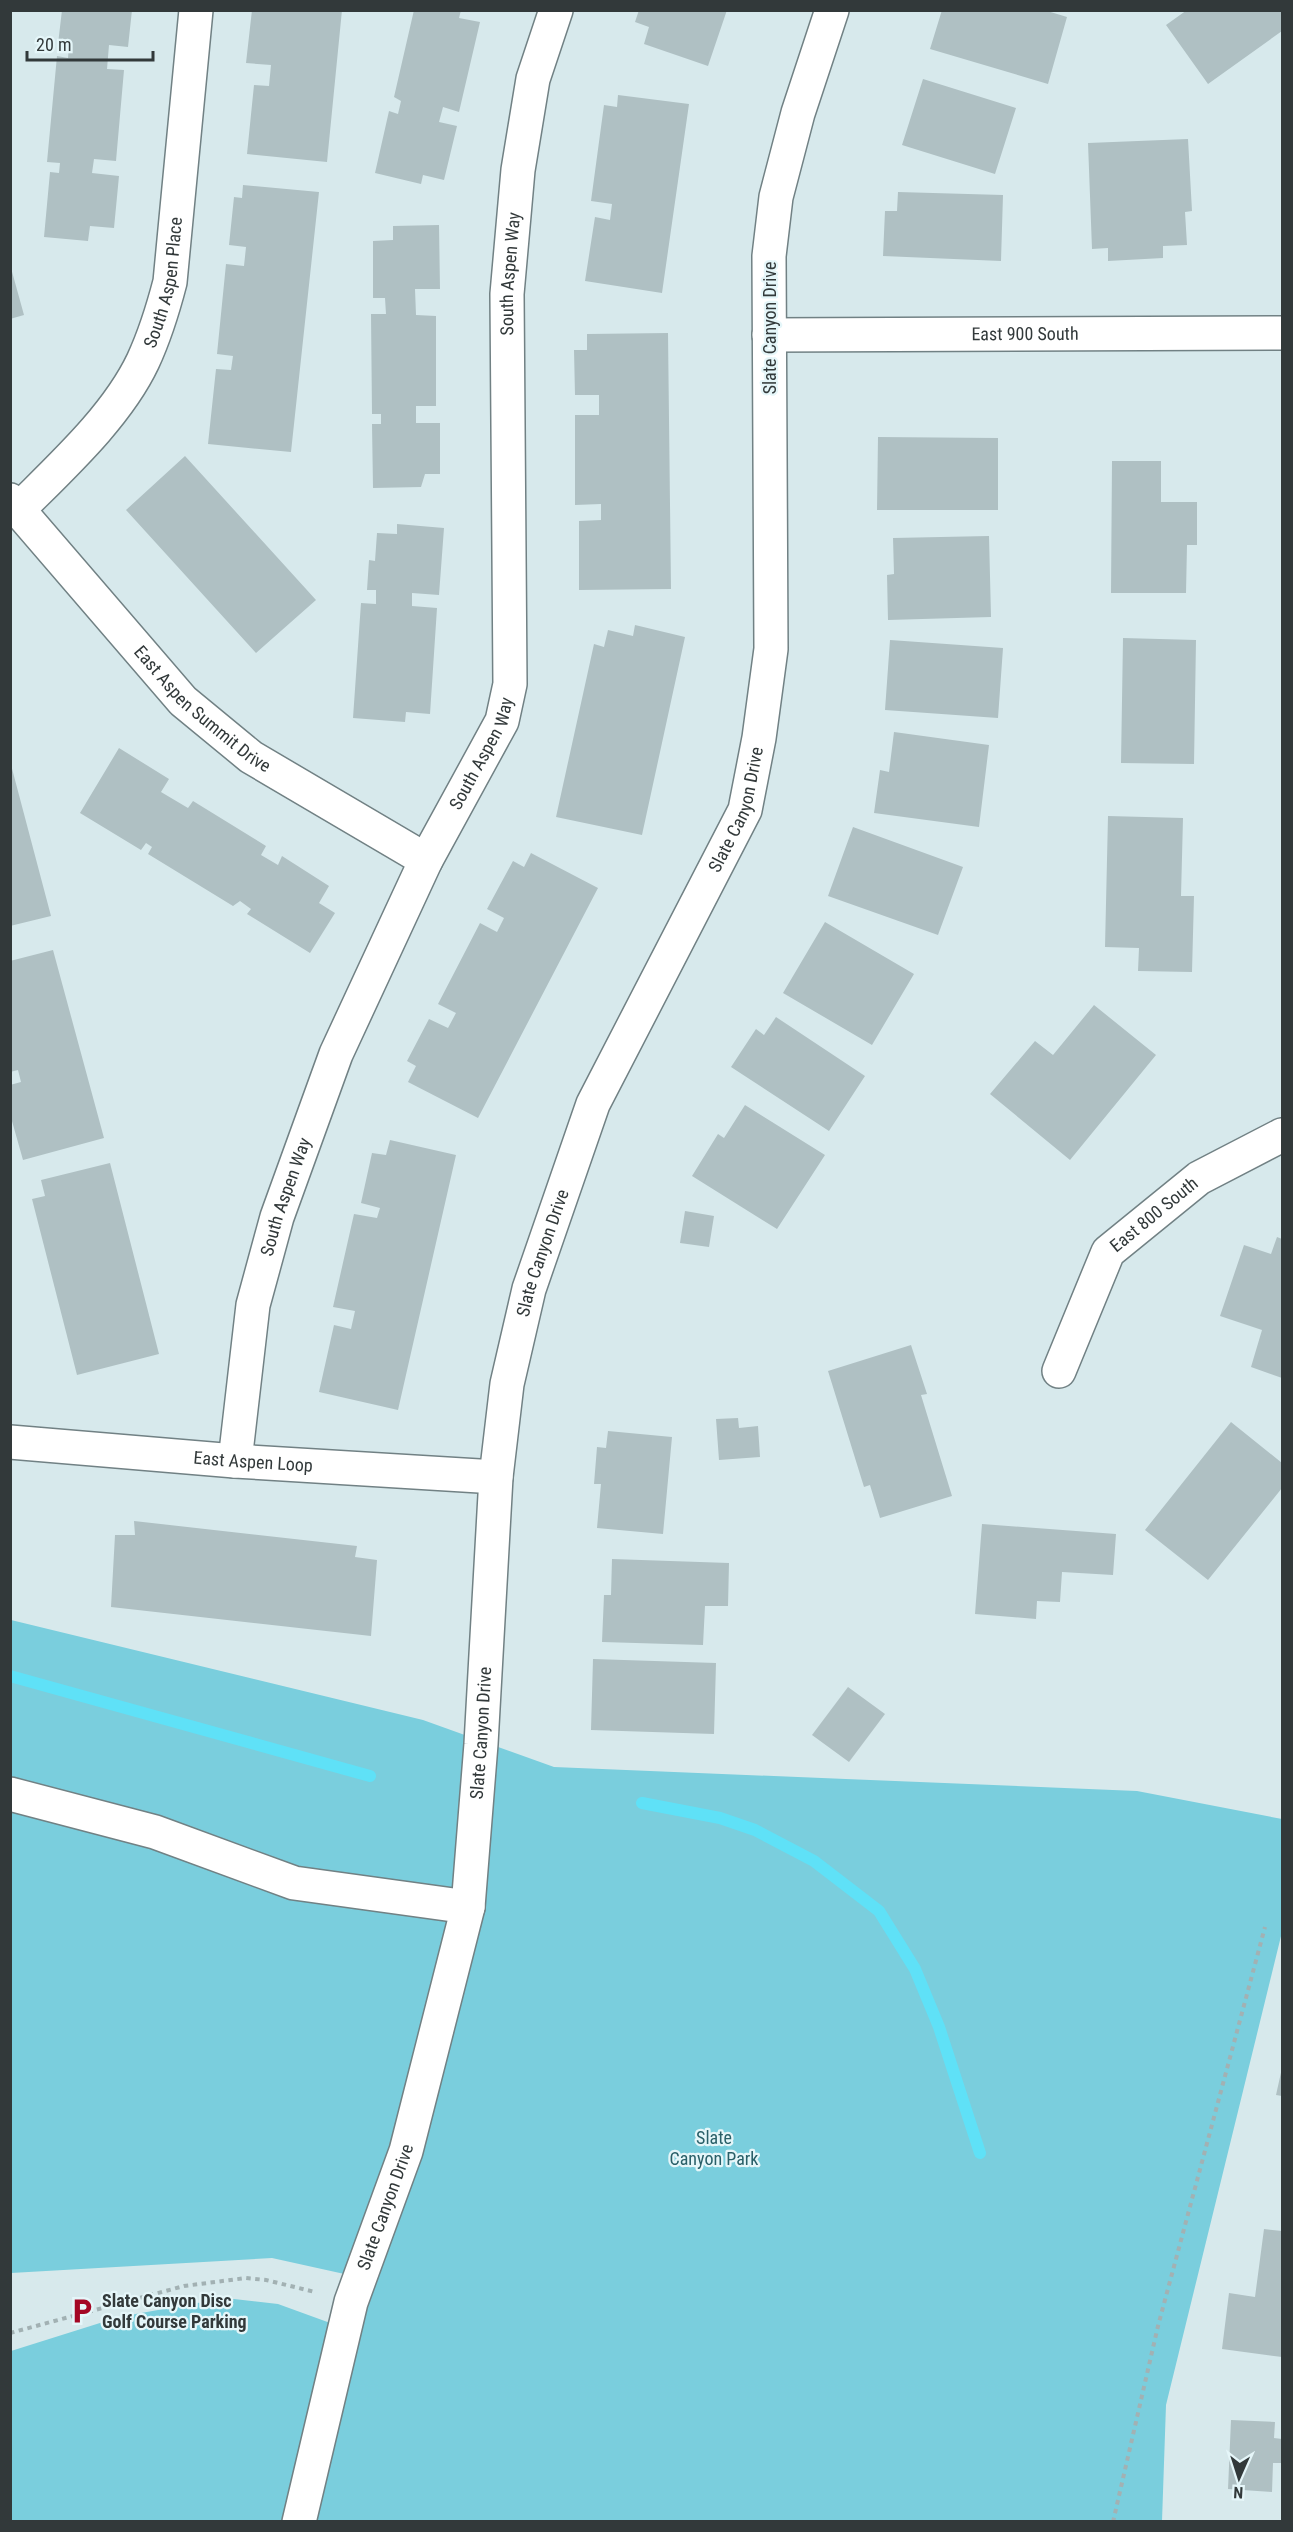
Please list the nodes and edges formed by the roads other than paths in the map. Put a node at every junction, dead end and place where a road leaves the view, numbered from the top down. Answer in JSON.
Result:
{"nodes":[{"id":1,"x":196,"y":10,"type":"edge"},
{"id":2,"x":556,"y":10,"type":"edge"},
{"id":3,"x":832,"y":10,"type":"edge"},
{"id":4,"x":1282,"y":333,"type":"edge"},
{"id":5,"x":770,"y":335,"type":"junction"},
{"id":6,"x":15,"y":504,"type":"edge"},
{"id":7,"x":426,"y":860,"type":"junction"},
{"id":8,"x":1282,"y":1134,"type":"edge"},
{"id":9,"x":1059,"y":1371,"type":"dead end"},
{"id":10,"x":10,"y":1442,"type":"edge"},
{"id":11,"x":235,"y":1461,"type":"junction"},
{"id":12,"x":496,"y":1477,"type":"junction"},
{"id":13,"x":10,"y":1794,"type":"edge"},
{"id":14,"x":468,"y":1907,"type":"junction"},
{"id":15,"x":299,"y":2522,"type":"edge"}],
"edges":[{"from":1,"to":6,"type":"street","name":"South Aspen Place"},
{"from":2,"to":7,"type":"street","name":"South Aspen Way"},
{"from":3,"to":5,"type":"street","name":"Slate Canyon Drive"},
{"from":4,"to":5,"type":"street","name":"East 900 South"},
{"from":5,"to":12,"type":"street","name":"Slate Canyon Drive"},
{"from":6,"to":7,"type":"street","name":"East Aspen Summit Drive"},
{"from":7,"to":11,"type":"street","name":"South Aspen Way"},
{"from":8,"to":9,"type":"street","name":"East 800 South"},
{"from":10,"to":11,"type":"street","name":"East Aspen Loop"},
{"from":11,"to":12,"type":"street","name":"East Aspen Loop"},
{"from":12,"to":14,"type":"street","name":"Slate Canyon Drive"},
{"from":13,"to":14,"type":"street"},
{"from":14,"to":15,"type":"street","name":"Slate Canyon Drive"}]}
